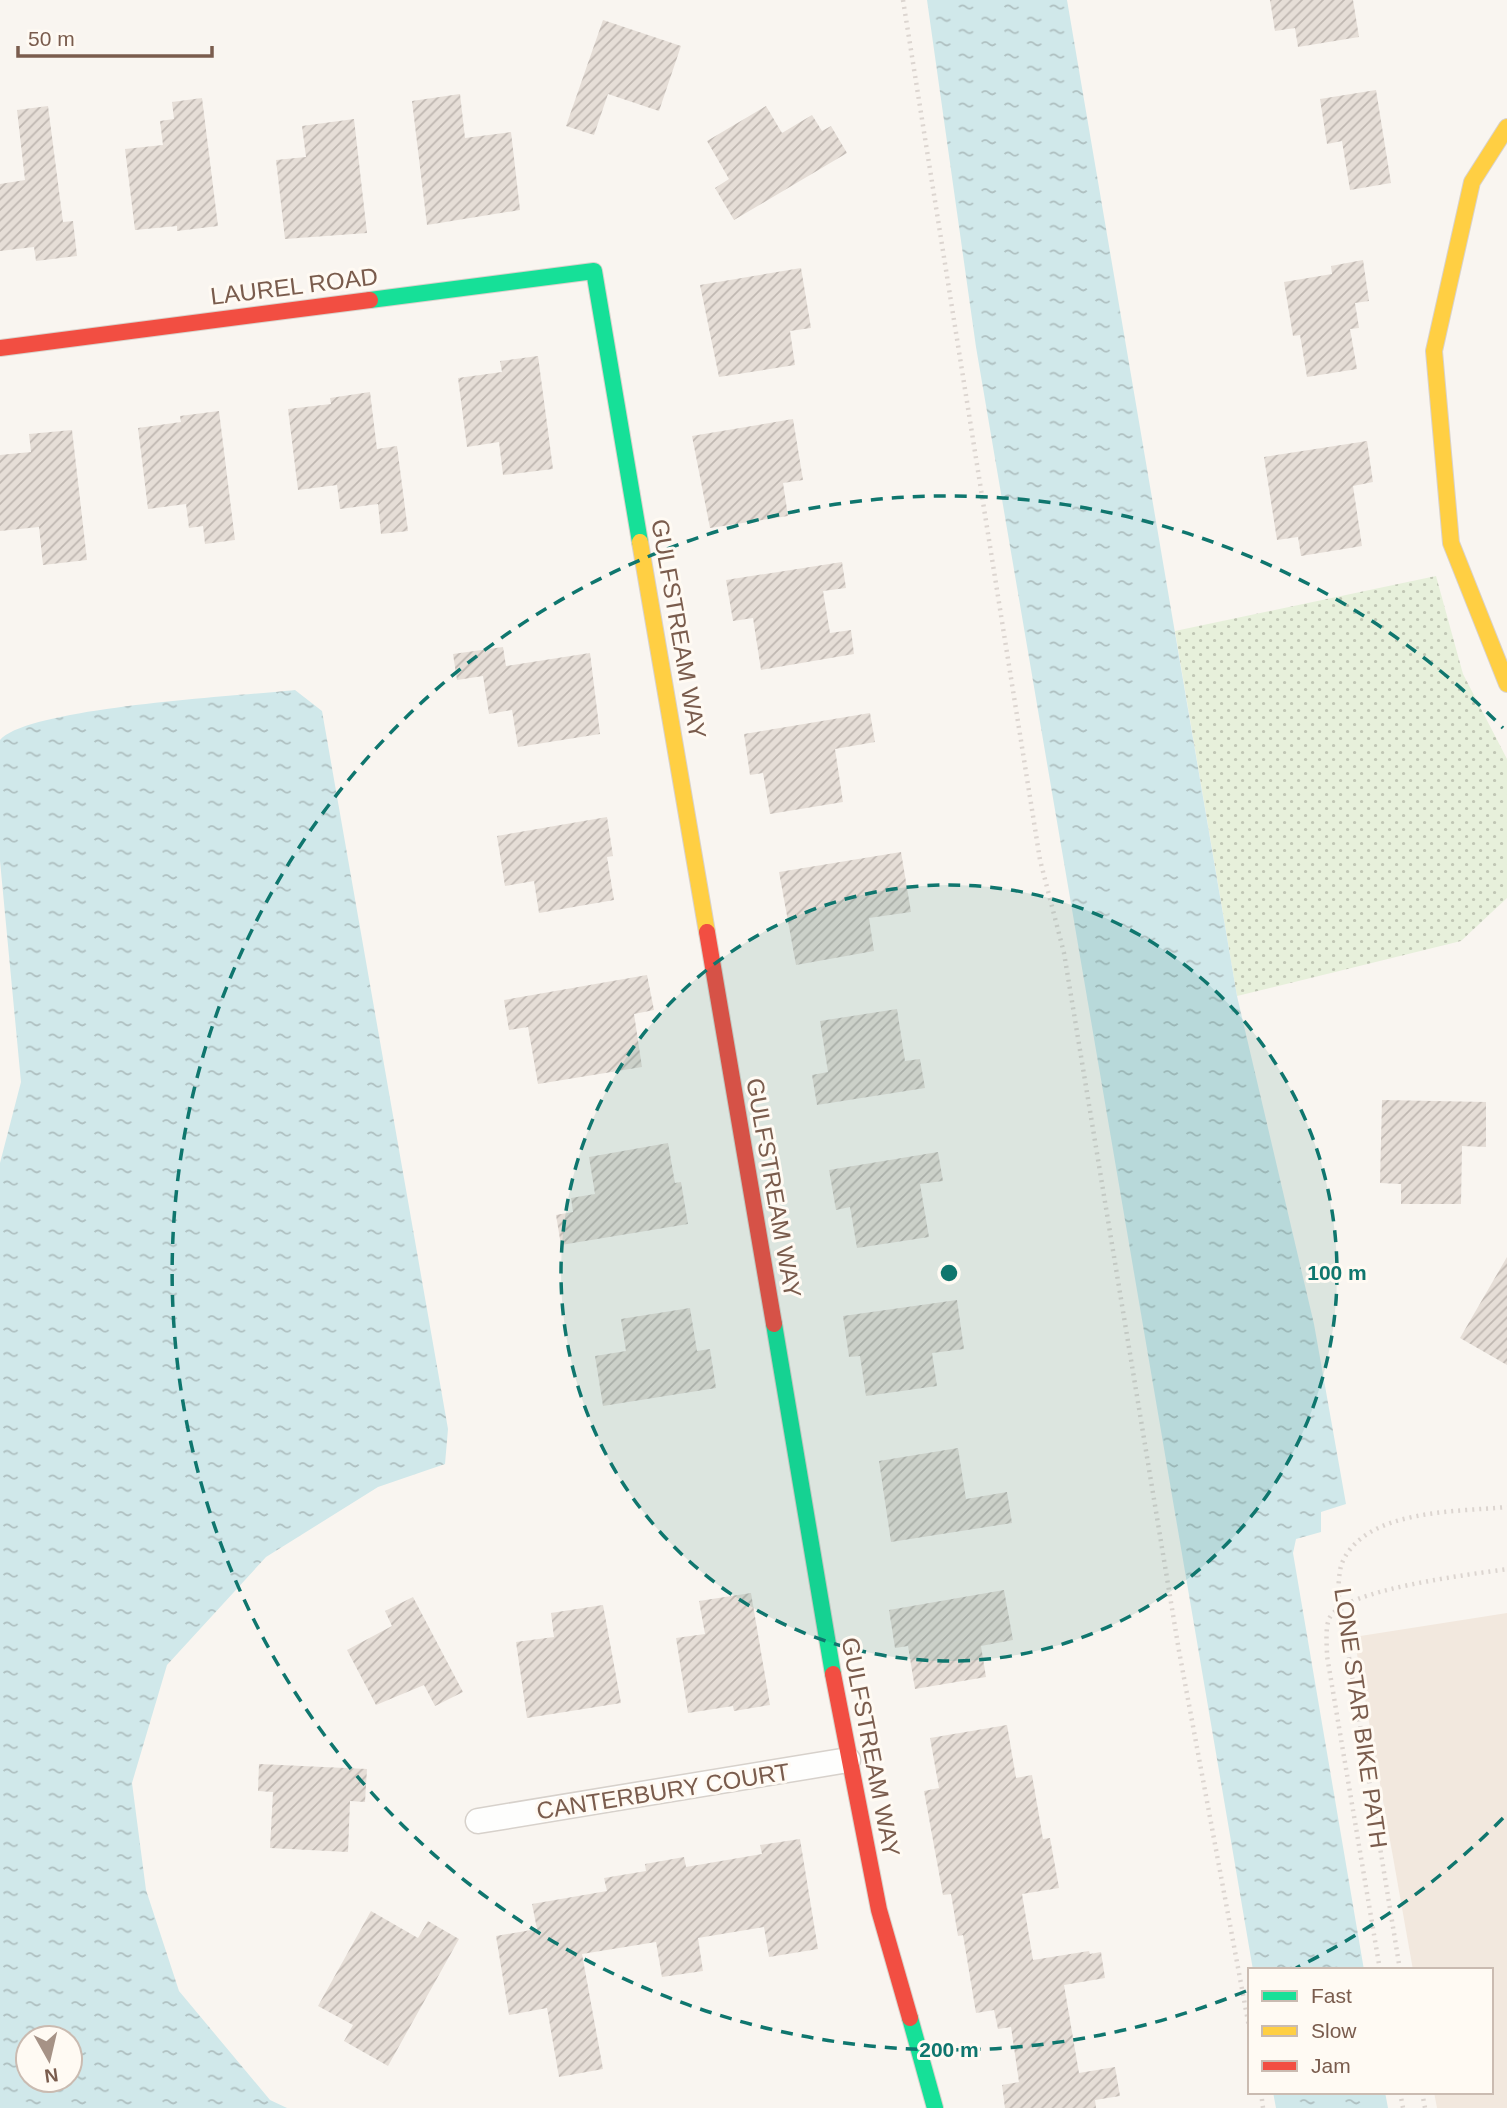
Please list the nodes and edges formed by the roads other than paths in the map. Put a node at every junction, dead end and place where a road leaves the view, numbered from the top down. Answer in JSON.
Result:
{"nodes":[{"id":1,"x":1507,"y":127,"type":"edge"},
{"id":2,"x":594,"y":271,"type":"joint"},
{"id":3,"x":0,"y":348,"type":"edge"},
{"id":4,"x":1507,"y":684,"type":"edge"},
{"id":5,"x":848,"y":1760,"type":"junction"},
{"id":6,"x":478,"y":1821,"type":"dead end"},
{"id":7,"x":935,"y":2108,"type":"edge"}],
"edges":[{"from":1,"to":4,"type":"street"},
{"from":2,"to":3,"type":"street","name":"LAUREL ROAD"},
{"from":2,"to":5,"type":"street","name":"GULFSTREAM WAY"},
{"from":5,"to":6,"type":"street","name":"CANTERBURY COURT"},
{"from":5,"to":7,"type":"street","name":"GULFSTREAM WAY"}]}
